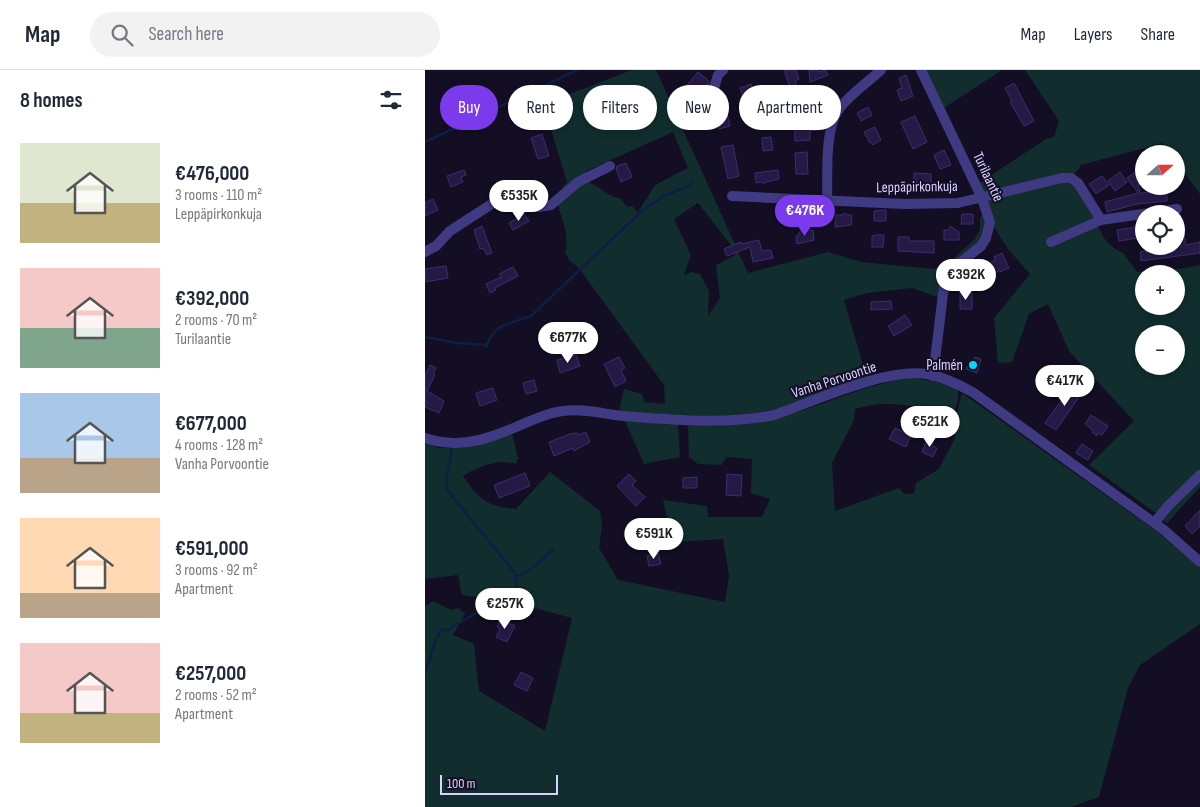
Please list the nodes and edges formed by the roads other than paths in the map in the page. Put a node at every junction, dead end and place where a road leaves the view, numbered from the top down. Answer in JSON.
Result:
{"nodes":[{"id":1,"x":723,"y":70,"type":"edge"},
{"id":2,"x":881,"y":70,"type":"edge"},
{"id":3,"x":921,"y":70,"type":"edge"},
{"id":4,"x":715,"y":85,"type":"edge"},
{"id":5,"x":610,"y":166,"type":"dead end"},
{"id":6,"x":732,"y":196,"type":"dead end"},
{"id":7,"x":981,"y":196,"type":"junction"},
{"id":8,"x":827,"y":200,"type":"junction"},
{"id":9,"x":1135,"y":215,"type":"edge"},
{"id":10,"x":1101,"y":220,"type":"junction"},
{"id":11,"x":1051,"y":242,"type":"dead end"},
{"id":12,"x":425,"y":252,"type":"edge"},
{"id":13,"x":933,"y":376,"type":"junction"},
{"id":14,"x":425,"y":438,"type":"edge"},
{"id":15,"x":1200,"y":475,"type":"edge"},
{"id":16,"x":1154,"y":523,"type":"junction"},
{"id":17,"x":1200,"y":562,"type":"edge"}],
"edges":[{"from":1,"to":4,"type":"street"},
{"from":2,"to":8,"type":"street"},
{"from":3,"to":7,"type":"street","name":"Turilaantie"},
{"from":5,"to":12,"type":"street"},
{"from":6,"to":8,"type":"street","name":"Leppäpirkonkuja"},
{"from":7,"to":8,"type":"street","name":"Leppäpirkonkuja"},
{"from":7,"to":10,"type":"street","name":"Leppäpirkonkuja"},
{"from":7,"to":13,"type":"street","name":"Turilaantie"},
{"from":9,"to":10,"type":"street"},
{"from":10,"to":11,"type":"street"},
{"from":13,"to":14,"type":"street","name":"Vanha Porvoontie"},
{"from":13,"to":16,"type":"street","name":"Vanha Porvoontie"},
{"from":15,"to":16,"type":"street"},
{"from":16,"to":17,"type":"street","name":"Vanha Porvoontie"}]}
